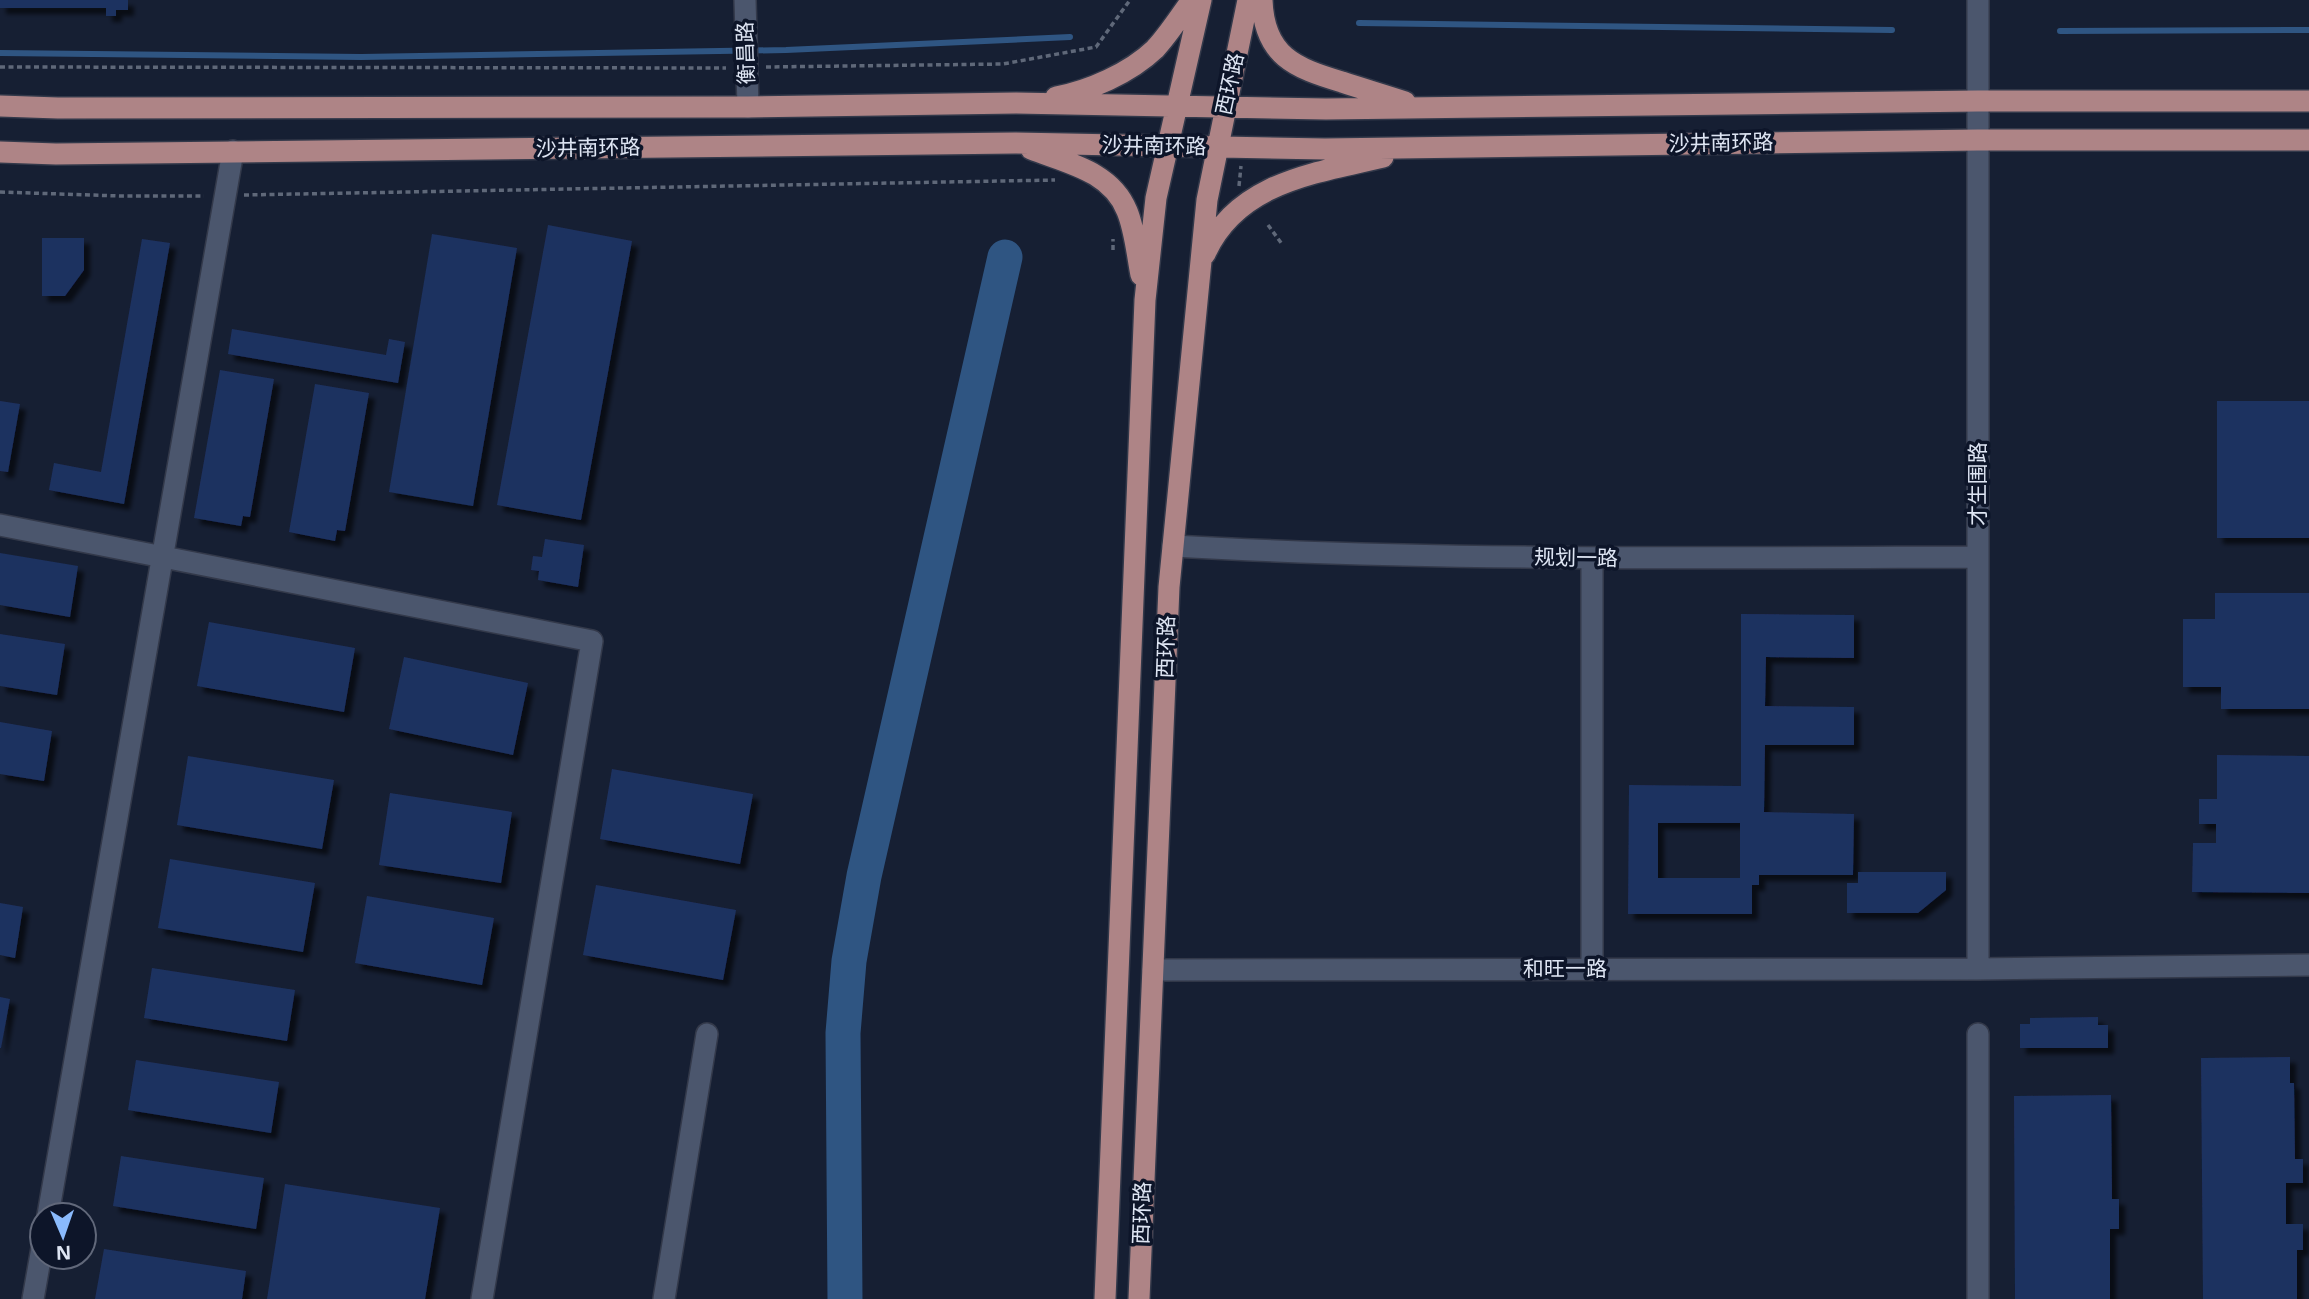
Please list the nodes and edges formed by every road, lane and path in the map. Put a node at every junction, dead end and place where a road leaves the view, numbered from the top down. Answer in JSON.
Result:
{"nodes":[{"id":1,"x":745,"y":0,"type":"edge"},
{"id":2,"x":1130,"y":0,"type":"edge"},
{"id":3,"x":1192,"y":0,"type":"edge"},
{"id":4,"x":1201,"y":0,"type":"edge"},
{"id":5,"x":1248,"y":0,"type":"edge"},
{"id":6,"x":1262,"y":0,"type":"edge"},
{"id":7,"x":1978,"y":0,"type":"edge"},
{"id":8,"x":0,"y":67,"type":"edge"},
{"id":9,"x":747,"y":68,"type":"junction"},
{"id":10,"x":1978,"y":101,"type":"junction"},
{"id":11,"x":2309,"y":101,"type":"edge"},
{"id":12,"x":1016,"y":103,"type":"junction"},
{"id":13,"x":0,"y":106,"type":"edge"},
{"id":14,"x":1177,"y":106,"type":"junction"},
{"id":15,"x":748,"y":107,"type":"junction"},
{"id":16,"x":1226,"y":107,"type":"junction"},
{"id":17,"x":1424,"y":107,"type":"junction"},
{"id":18,"x":1978,"y":139,"type":"junction"},
{"id":19,"x":2309,"y":140,"type":"edge"},
{"id":20,"x":1016,"y":143,"type":"junction"},
{"id":21,"x":1168,"y":146,"type":"junction"},
{"id":22,"x":1218,"y":147,"type":"junction"},
{"id":23,"x":1420,"y":148,"type":"junction"},
{"id":24,"x":233,"y":151,"type":"junction"},
{"id":25,"x":0,"y":152,"type":"edge"},
{"id":26,"x":1243,"y":160,"type":"dead end"},
{"id":27,"x":1063,"y":181,"type":"dead end"},
{"id":28,"x":1210,"y":183,"type":"junction"},
{"id":29,"x":1238,"y":185,"type":"junction"},
{"id":30,"x":0,"y":192,"type":"edge"},
{"id":31,"x":1244,"y":193,"type":"dead end"},
{"id":32,"x":225,"y":195,"type":"junction"},
{"id":33,"x":1268,"y":225,"type":"dead end"},
{"id":34,"x":1113,"y":233,"type":"dead end"},
{"id":35,"x":1282,"y":244,"type":"dead end"},
{"id":36,"x":1113,"y":250,"type":"dead end"},
{"id":37,"x":1201,"y":262,"type":"junction"},
{"id":38,"x":1146,"y":300,"type":"junction"},
{"id":39,"x":0,"y":525,"type":"edge"},
{"id":40,"x":1173,"y":546,"type":"junction"},
{"id":41,"x":162,"y":557,"type":"junction"},
{"id":42,"x":1978,"y":557,"type":"junction"},
{"id":43,"x":1592,"y":559,"type":"junction"},
{"id":44,"x":2309,"y":965,"type":"edge"},
{"id":45,"x":1592,"y":969,"type":"junction"},
{"id":46,"x":1978,"y":969,"type":"junction"},
{"id":47,"x":1153,"y":970,"type":"junction"},
{"id":48,"x":707,"y":1034,"type":"dead end"},
{"id":49,"x":1978,"y":1034,"type":"dead end"},
{"id":50,"x":50,"y":1201,"type":"edge"},
{"id":51,"x":38,"y":1271,"type":"edge"},
{"id":52,"x":33,"y":1299,"type":"edge"},
{"id":53,"x":482,"y":1299,"type":"edge"},
{"id":54,"x":664,"y":1299,"type":"edge"},
{"id":55,"x":1105,"y":1299,"type":"edge"},
{"id":56,"x":1139,"y":1299,"type":"edge"},
{"id":57,"x":1978,"y":1299,"type":"edge"}],
"edges":[{"from":1,"to":9,"type":"street","name":"衡昌路"},
{"from":2,"to":9,"type":"path"},
{"from":3,"to":12,"type":"main road"},
{"from":4,"to":14,"type":"main road","name":"西环路"},
{"from":5,"to":16,"type":"main road","name":"西环路"},
{"from":6,"to":17,"type":"main road"},
{"from":7,"to":10,"type":"street","name":"才生围路"},
{"from":8,"to":9,"type":"path"},
{"from":9,"to":15,"type":"street","name":"衡昌路"},
{"from":10,"to":11,"type":"main road","name":"沙井南环路"},
{"from":10,"to":17,"type":"main road","name":"沙井南环路"},
{"from":10,"to":18,"type":"street","name":"才生围路"},
{"from":12,"to":14,"type":"main road","name":"沙井南环路"},
{"from":12,"to":15,"type":"main road","name":"沙井南环路"},
{"from":13,"to":15,"type":"main road","name":"沙井南环路"},
{"from":14,"to":16,"type":"main road","name":"沙井南环路"},
{"from":14,"to":21,"type":"main road","name":"西环路"},
{"from":16,"to":17,"type":"main road","name":"沙井南环路"},
{"from":16,"to":22,"type":"main road","name":"西环路"},
{"from":18,"to":19,"type":"main road","name":"沙井南环路"},
{"from":18,"to":23,"type":"main road","name":"沙井南环路"},
{"from":18,"to":42,"type":"street","name":"才生围路"},
{"from":20,"to":21,"type":"main road","name":"沙井南环路"},
{"from":20,"to":24,"type":"main road","name":"沙井南环路"},
{"from":20,"to":38,"type":"main road"},
{"from":21,"to":22,"type":"main road","name":"沙井南环路"},
{"from":21,"to":38,"type":"main road","name":"西环路"},
{"from":22,"to":23,"type":"main road","name":"沙井南环路"},
{"from":22,"to":28,"type":"main road","name":"西环路"},
{"from":23,"to":37,"type":"main road"},
{"from":24,"to":25,"type":"main road","name":"沙井南环路"},
{"from":24,"to":32,"type":"street"},
{"from":26,"to":29,"type":"path"},
{"from":27,"to":32,"type":"path"},
{"from":28,"to":29,"type":"path"},
{"from":28,"to":37,"type":"main road","name":"西环路"},
{"from":29,"to":31,"type":"path"},
{"from":30,"to":32,"type":"path"},
{"from":32,"to":41,"type":"street"},
{"from":33,"to":35,"type":"path"},
{"from":34,"to":36,"type":"path"},
{"from":37,"to":40,"type":"main road","name":"西环路"},
{"from":38,"to":55,"type":"main road","name":"西环路"},
{"from":39,"to":41,"type":"street"},
{"from":40,"to":43,"type":"street","name":"规划一路"},
{"from":40,"to":47,"type":"main road","name":"西环路"},
{"from":41,"to":50,"type":"street"},
{"from":41,"to":53,"type":"street"},
{"from":42,"to":43,"type":"street","name":"规划一路"},
{"from":42,"to":46,"type":"street","name":"才生围路"},
{"from":43,"to":45,"type":"street"},
{"from":44,"to":46,"type":"street","name":"和旺一路"},
{"from":45,"to":46,"type":"street","name":"和旺一路"},
{"from":45,"to":47,"type":"street","name":"和旺一路"},
{"from":47,"to":56,"type":"main road","name":"西环路"},
{"from":48,"to":54,"type":"street"},
{"from":49,"to":57,"type":"street"},
{"from":51,"to":52,"type":"street"}]}
